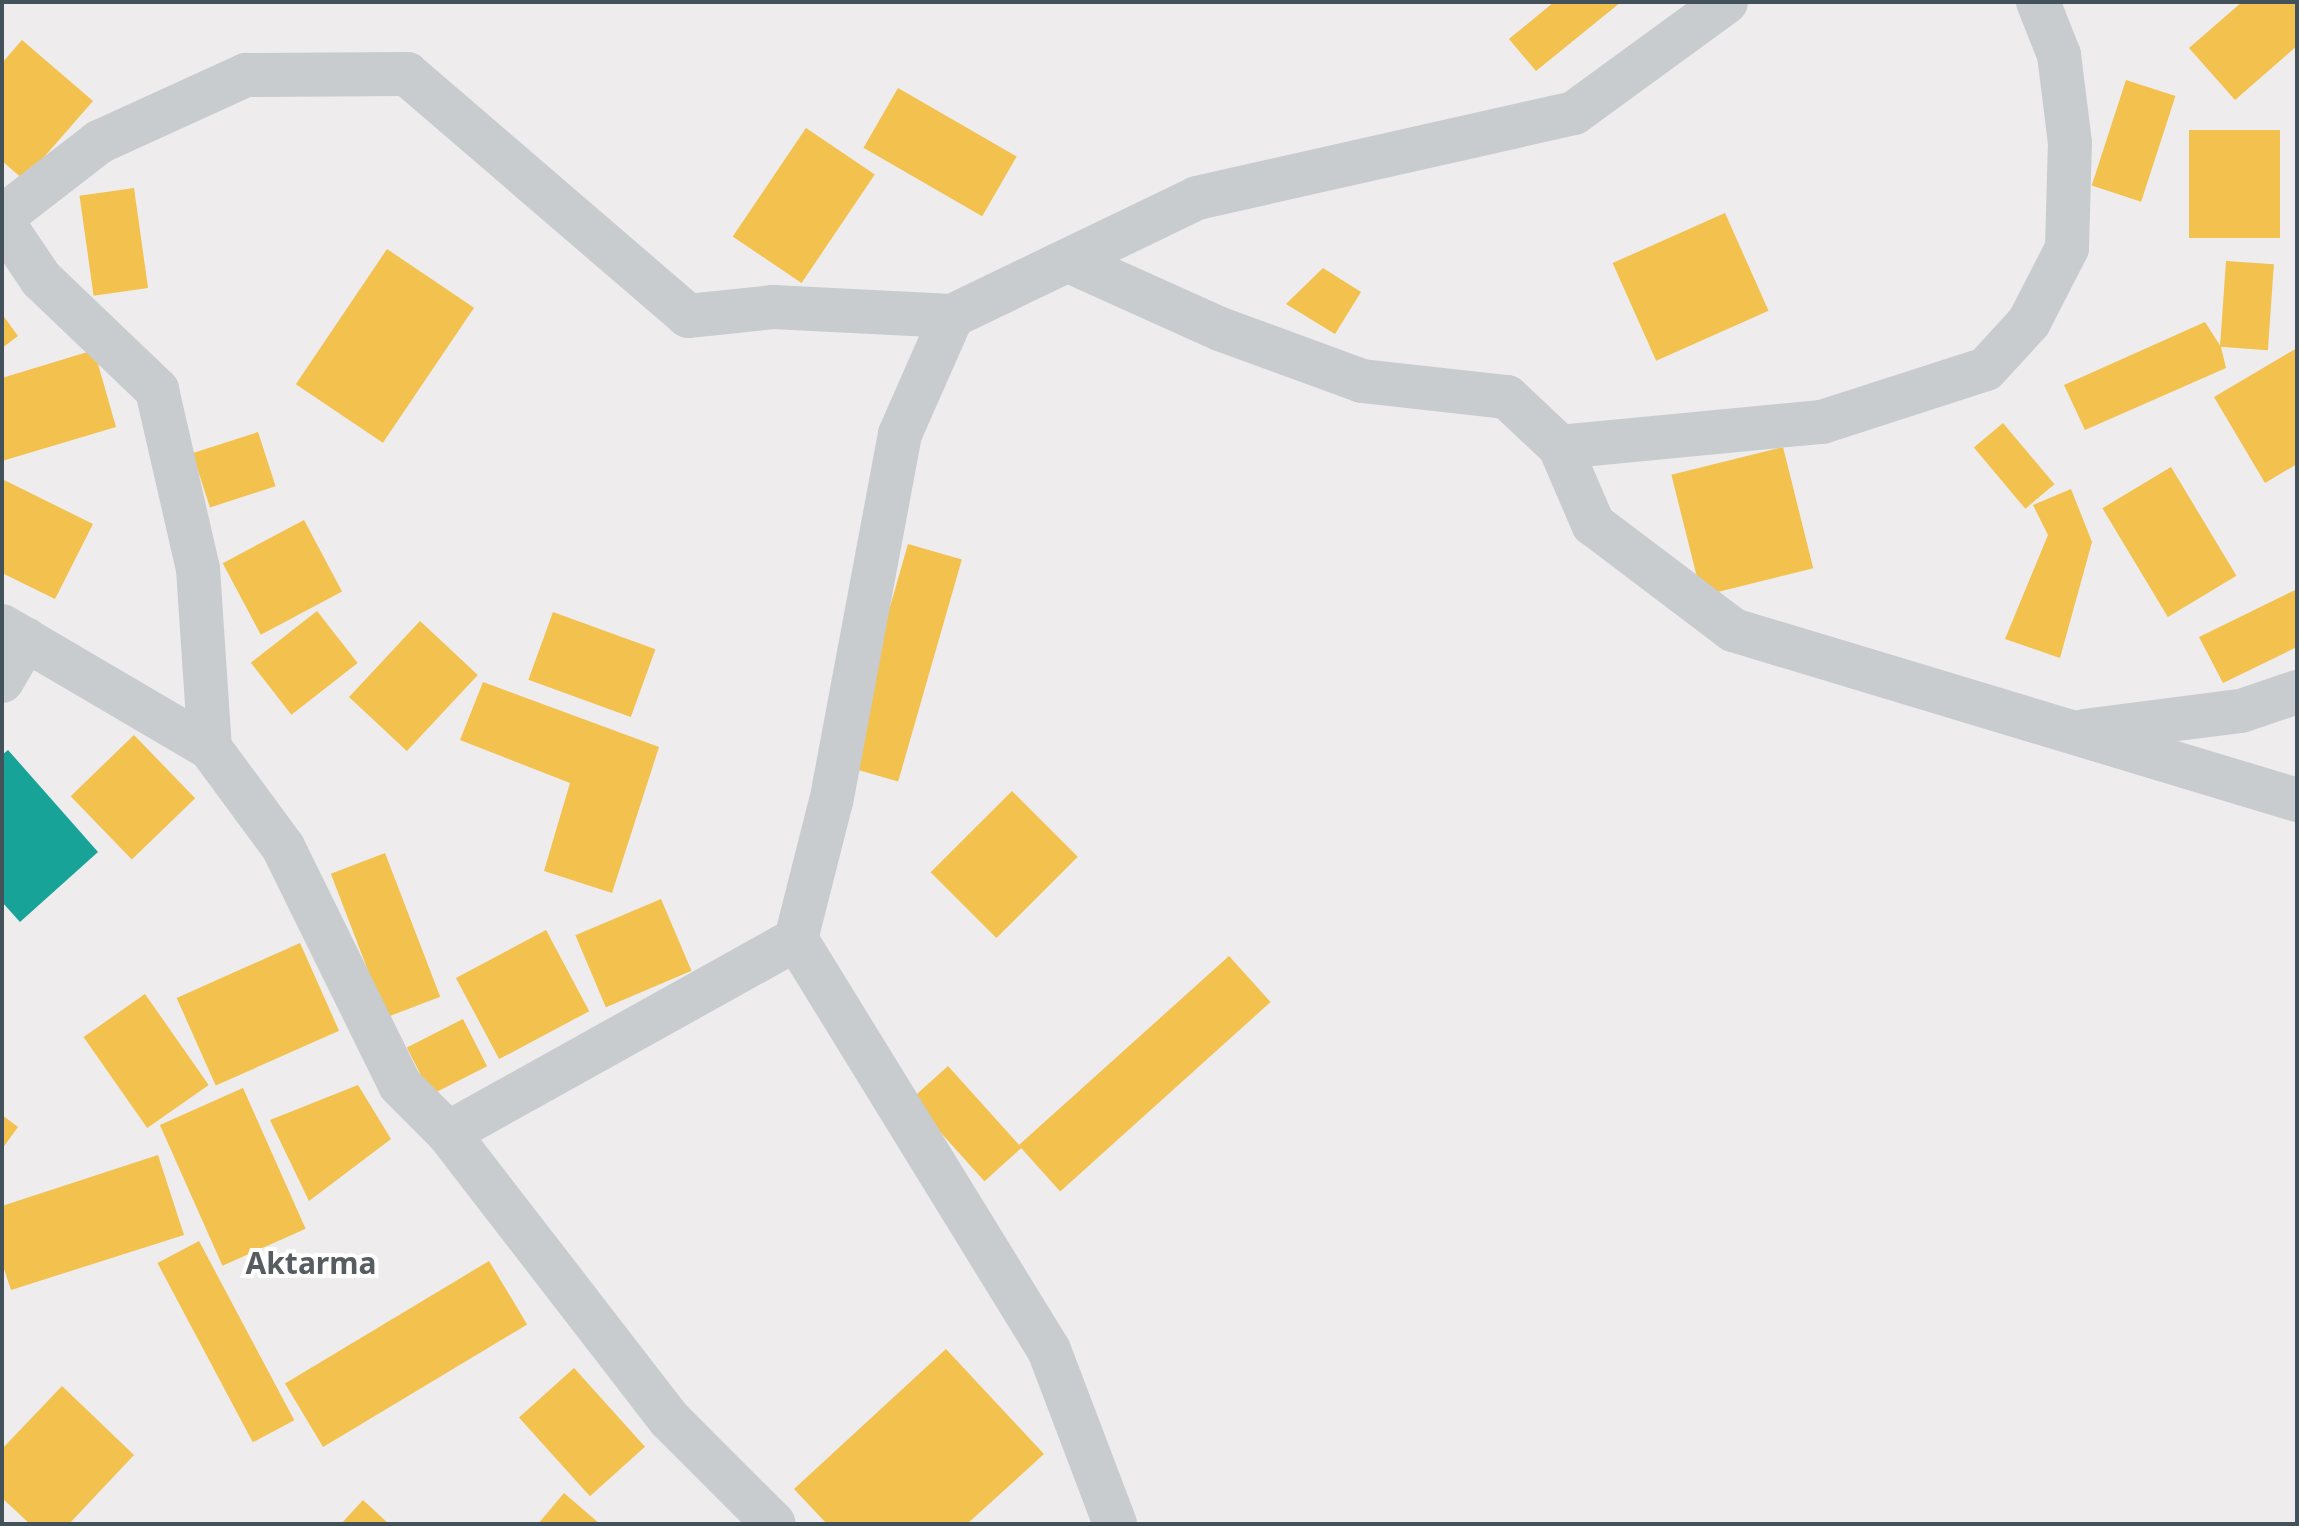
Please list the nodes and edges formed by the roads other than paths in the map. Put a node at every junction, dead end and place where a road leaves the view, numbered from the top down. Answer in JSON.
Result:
{"nodes":[{"id":1,"x":1726,"y":2,"type":"edge"},
{"id":2,"x":2038,"y":2,"type":"edge"},
{"id":3,"x":2,"y":219,"type":"edge"},
{"id":4,"x":1071,"y":262,"type":"junction"},
{"id":5,"x":952,"y":316,"type":"junction"},
{"id":6,"x":1560,"y":447,"type":"junction"},
{"id":7,"x":14,"y":633,"type":"edge"},
{"id":8,"x":2,"y":681,"type":"edge"},
{"id":9,"x":2295,"y":695,"type":"edge"},
{"id":10,"x":2069,"y":733,"type":"junction"},
{"id":11,"x":210,"y":748,"type":"junction"},
{"id":12,"x":2297,"y":800,"type":"edge"},
{"id":13,"x":796,"y":939,"type":"junction"},
{"id":14,"x":448,"y":1133,"type":"junction"},
{"id":15,"x":774,"y":1524,"type":"edge"},
{"id":16,"x":1115,"y":1524,"type":"edge"}],
"edges":[{"from":1,"to":4,"type":"street"},
{"from":2,"to":6,"type":"street"},
{"from":3,"to":5,"type":"street"},
{"from":3,"to":11,"type":"street"},
{"from":4,"to":5,"type":"street"},
{"from":4,"to":6,"type":"street"},
{"from":5,"to":13,"type":"street"},
{"from":6,"to":10,"type":"street"},
{"from":7,"to":8,"type":"street"},
{"from":7,"to":11,"type":"street"},
{"from":9,"to":10,"type":"street"},
{"from":10,"to":12,"type":"street"},
{"from":11,"to":14,"type":"street"},
{"from":13,"to":14,"type":"street"},
{"from":13,"to":16,"type":"street"},
{"from":14,"to":15,"type":"street"}]}
